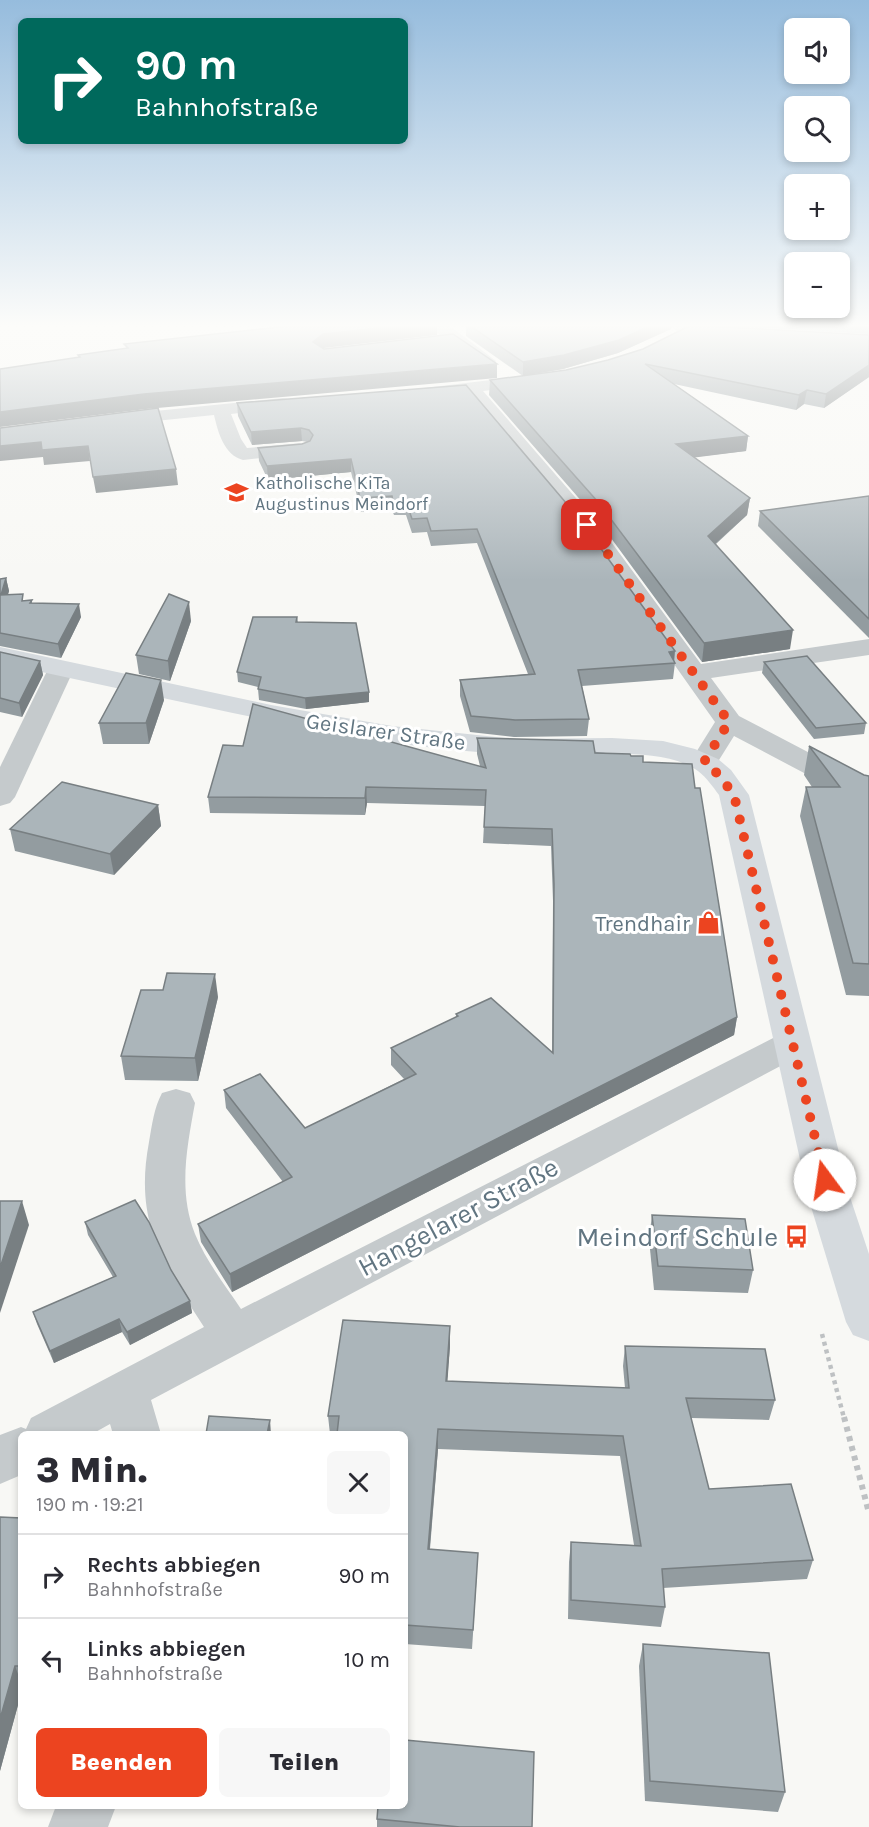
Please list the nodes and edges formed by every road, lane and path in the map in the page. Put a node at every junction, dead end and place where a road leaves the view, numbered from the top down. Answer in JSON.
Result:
{"nodes":[{"id":1,"x":209,"y":410,"type":"edge"},
{"id":2,"x":221,"y":410,"type":"edge"},
{"id":3,"x":490,"y":410,"type":"edge"},
{"id":4,"x":101,"y":422,"type":"edge"},
{"id":5,"x":302,"y":449,"type":"edge"},
{"id":6,"x":869,"y":647,"type":"edge"},
{"id":7,"x":0,"y":655,"type":"edge"},
{"id":8,"x":61,"y":669,"type":"junction"},
{"id":9,"x":695,"y":673,"type":"junction"},
{"id":10,"x":729,"y":722,"type":"junction"},
{"id":11,"x":704,"y":762,"type":"junction"},
{"id":12,"x":869,"y":796,"type":"edge"},
{"id":13,"x":0,"y":797,"type":"edge"},
{"id":14,"x":792,"y":1044,"type":"junction"},
{"id":15,"x":176,"y":1103,"type":"dead end"},
{"id":16,"x":819,"y":1321,"type":"dead end"},
{"id":17,"x":869,"y":1322,"type":"edge"},
{"id":18,"x":233,"y":1335,"type":"junction"},
{"id":19,"x":131,"y":1413,"type":"edge"},
{"id":20,"x":60,"y":1431,"type":"edge"},
{"id":21,"x":18,"y":1451,"type":"edge"},
{"id":22,"x":0,"y":1461,"type":"edge"},
{"id":23,"x":869,"y":1513,"type":"edge"},
{"id":24,"x":85,"y":1809,"type":"edge"},
{"id":25,"x":78,"y":1827,"type":"edge"}],
"edges":[{"from":1,"to":4,"type":"street"},
{"from":2,"to":5,"type":"street"},
{"from":3,"to":9,"type":"street"},
{"from":6,"to":9,"type":"street"},
{"from":7,"to":8,"type":"main road","name":"Geislarer Straße"},
{"from":8,"to":11,"type":"main road","name":"Geislarer Straße"},
{"from":8,"to":13,"type":"street"},
{"from":9,"to":10,"type":"street"},
{"from":10,"to":11,"type":"street"},
{"from":10,"to":12,"type":"street"},
{"from":11,"to":14,"type":"main road"},
{"from":14,"to":17,"type":"main road"},
{"from":14,"to":18,"type":"street","name":"Hangelarer Straße"},
{"from":15,"to":18,"type":"street"},
{"from":16,"to":23,"type":"path"},
{"from":18,"to":19,"type":"street","name":"Hangelarer Straße"},
{"from":19,"to":20,"type":"street","name":"Hangelarer Straße"},
{"from":21,"to":22,"type":"street"},
{"from":24,"to":25,"type":"street"}]}
